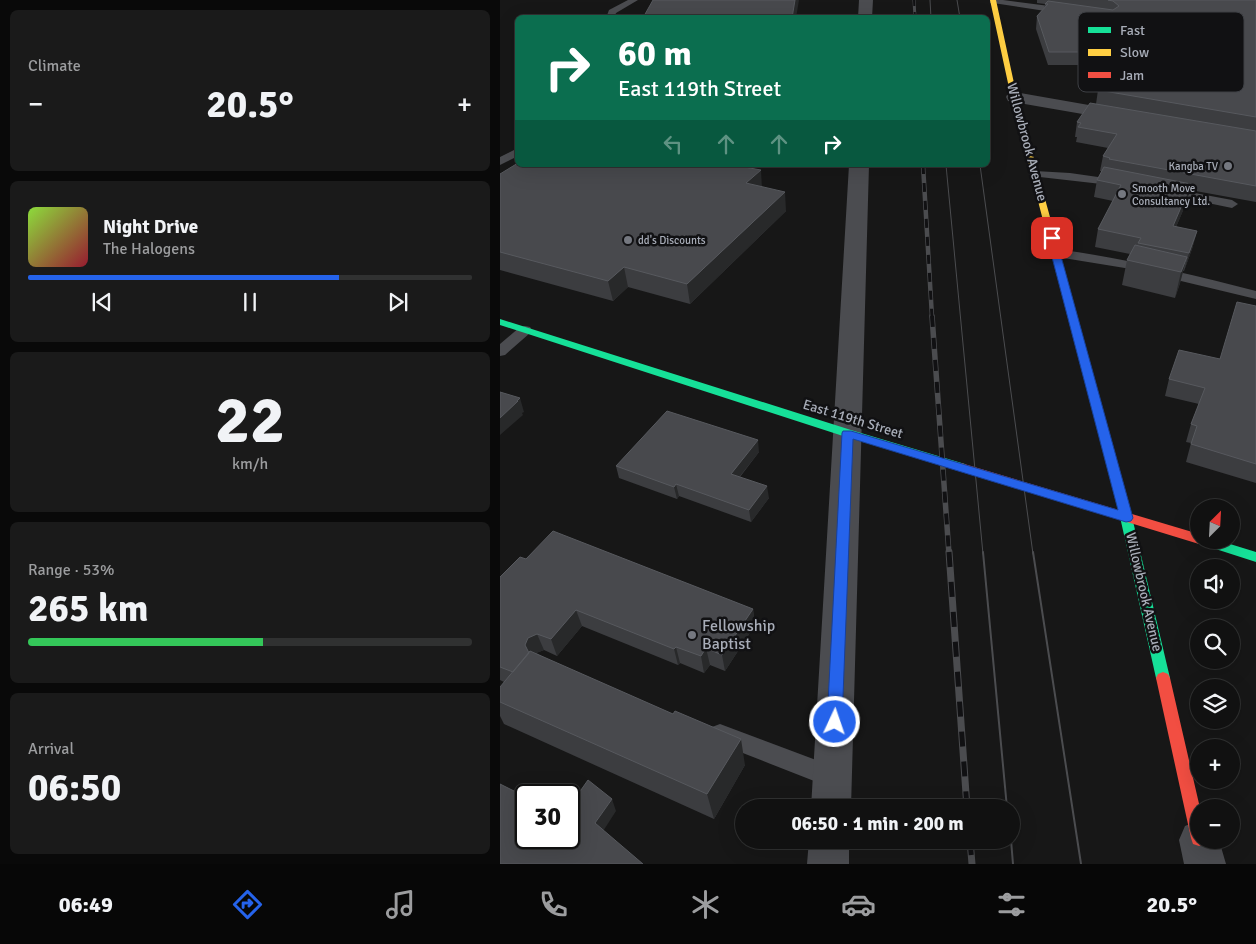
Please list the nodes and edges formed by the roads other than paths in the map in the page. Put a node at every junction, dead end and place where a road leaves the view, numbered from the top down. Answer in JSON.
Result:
{"nodes":[{"id":1,"x":634,"y":0,"type":"edge"},
{"id":2,"x":866,"y":0,"type":"edge"},
{"id":3,"x":993,"y":1,"type":"edge"},
{"id":4,"x":1074,"y":13,"type":"edge"},
{"id":5,"x":611,"y":15,"type":"edge"},
{"id":6,"x":865,"y":15,"type":"edge"},
{"id":7,"x":1014,"y":97,"type":"junction"},
{"id":8,"x":1140,"y":119,"type":"edge"},
{"id":9,"x":859,"y":167,"type":"edge"},
{"id":10,"x":1035,"y":174,"type":"junction"},
{"id":11,"x":1131,"y":185,"type":"edge"},
{"id":12,"x":1159,"y":190,"type":"edge"},
{"id":13,"x":1232,"y":204,"type":"edge"},
{"id":14,"x":1056,"y":253,"type":"junction"},
{"id":15,"x":1254,"y":296,"type":"dead end"},
{"id":16,"x":500,"y":322,"type":"edge"},
{"id":17,"x":525,"y":330,"type":"junction"},
{"id":18,"x":500,"y":352,"type":"edge"},
{"id":19,"x":847,"y":433,"type":"junction"},
{"id":20,"x":1126,"y":518,"type":"junction"},
{"id":21,"x":1190,"y":537,"type":"edge"},
{"id":22,"x":1230,"y":549,"type":"edge"},
{"id":23,"x":1256,"y":557,"type":"edge"},
{"id":24,"x":706,"y":728,"type":"edge"},
{"id":25,"x":832,"y":792,"type":"edge"},
{"id":26,"x":1190,"y":799,"type":"edge"},
{"id":27,"x":829,"y":849,"type":"edge"},
{"id":28,"x":1201,"y":849,"type":"edge"},
{"id":29,"x":828,"y":864,"type":"edge"},
{"id":30,"x":1205,"y":864,"type":"edge"}],
"edges":[{"from":1,"to":5,"type":"lane"},
{"from":2,"to":6,"type":"street"},
{"from":3,"to":4,"type":"lane"},
{"from":3,"to":7,"type":"street","name":"Willowbrook Avenue"},
{"from":7,"to":8,"type":"street"},
{"from":7,"to":10,"type":"street","name":"Willowbrook Avenue"},
{"from":9,"to":19,"type":"street"},
{"from":10,"to":11,"type":"lane"},
{"from":10,"to":14,"type":"street","name":"Willowbrook Avenue"},
{"from":12,"to":13,"type":"lane"},
{"from":14,"to":15,"type":"lane"},
{"from":14,"to":20,"type":"street","name":"Willowbrook Avenue"},
{"from":16,"to":17,"type":"street","name":"East 119th Street"},
{"from":17,"to":18,"type":"lane"},
{"from":17,"to":19,"type":"street","name":"East 119th Street"},
{"from":19,"to":20,"type":"street","name":"East 119th Street"},
{"from":19,"to":25,"type":"street"},
{"from":20,"to":21,"type":"street","name":"East 119th Street"},
{"from":20,"to":26,"type":"street","name":"Willowbrook Avenue"},
{"from":22,"to":23,"type":"street","name":"East 119th Street"},
{"from":24,"to":25,"type":"lane"},
{"from":27,"to":29,"type":"street"},
{"from":28,"to":30,"type":"street","name":"Willowbrook Avenue"}]}
